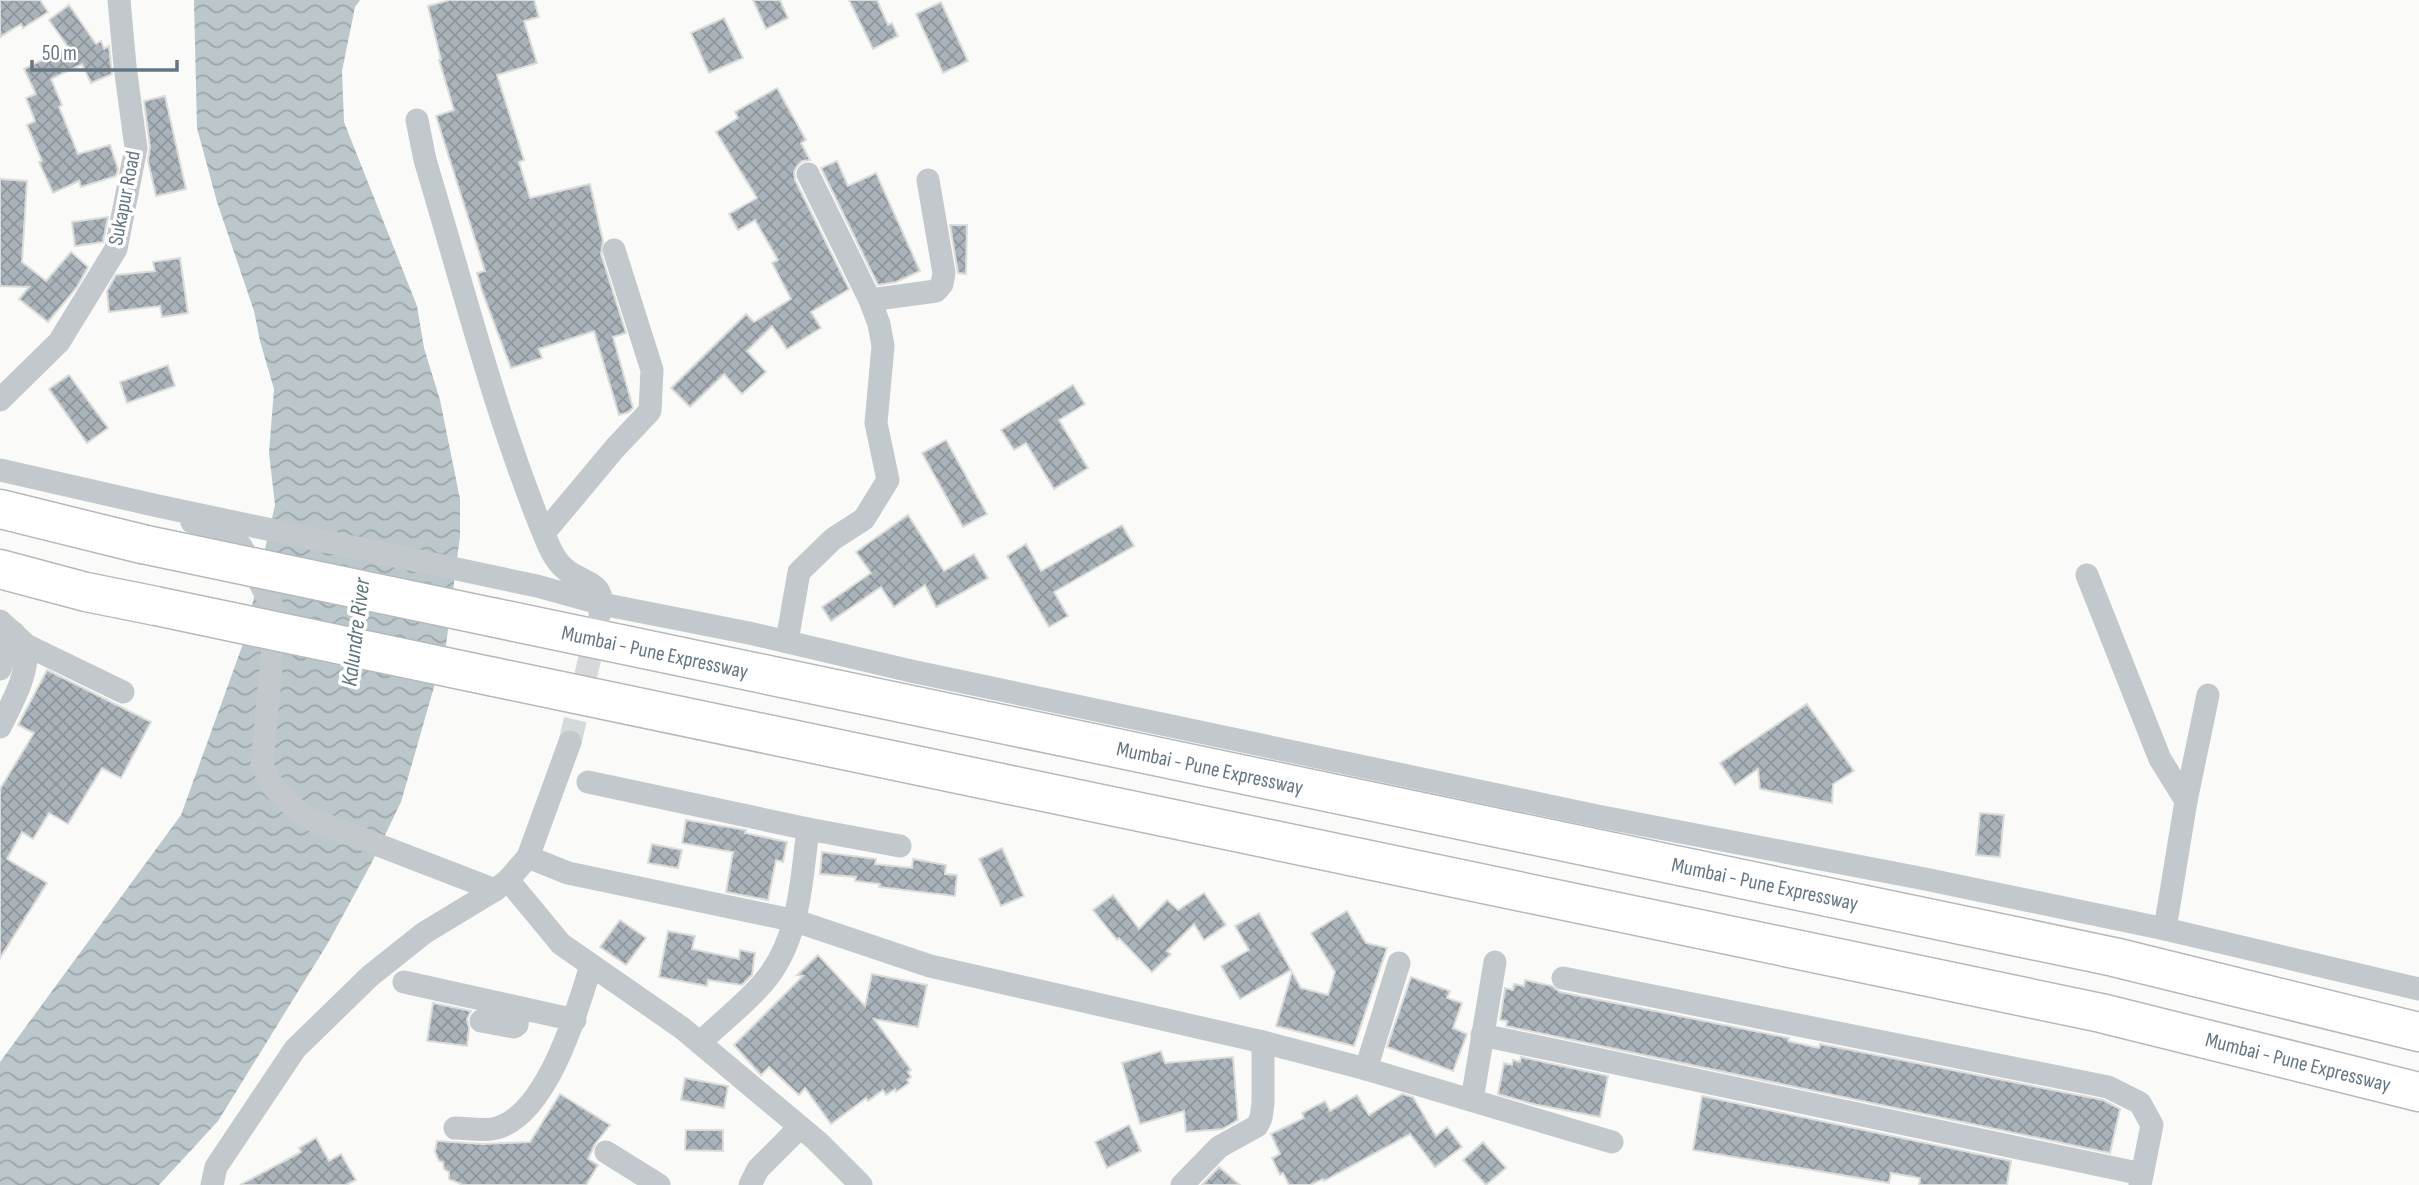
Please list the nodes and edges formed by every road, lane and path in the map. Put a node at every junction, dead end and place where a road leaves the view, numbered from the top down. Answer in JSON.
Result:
{"nodes":[{"id":1,"x":119,"y":0,"type":"edge"},
{"id":2,"x":417,"y":120,"type":"dead end"},
{"id":3,"x":808,"y":174,"type":"dead end"},
{"id":4,"x":928,"y":180,"type":"dead end"},
{"id":5,"x":614,"y":250,"type":"dead end"},
{"id":6,"x":870,"y":300,"type":"junction"},
{"id":7,"x":0,"y":400,"type":"edge"},
{"id":8,"x":0,"y":470,"type":"edge"},
{"id":9,"x":158,"y":506,"type":"junction"},
{"id":10,"x":0,"y":509,"type":"edge"},
{"id":11,"x":544,"y":533,"type":"junction"},
{"id":12,"x":0,"y":569,"type":"edge"},
{"id":13,"x":2087,"y":575,"type":"dead end"},
{"id":14,"x":601,"y":611,"type":"junction"},
{"id":15,"x":13,"y":633,"type":"edge"},
{"id":16,"x":787,"y":641,"type":"junction"},
{"id":17,"x":0,"y":669,"type":"edge"},
{"id":18,"x":123,"y":692,"type":"dead end"},
{"id":19,"x":2208,"y":695,"type":"dead end"},
{"id":20,"x":0,"y":727,"type":"edge"},
{"id":21,"x":570,"y":743,"type":"tunnel mouth"},
{"id":22,"x":588,"y":782,"type":"dead end"},
{"id":23,"x":2186,"y":801,"type":"junction"},
{"id":24,"x":808,"y":830,"type":"junction"},
{"id":25,"x":900,"y":846,"type":"dead end"},
{"id":26,"x":528,"y":857,"type":"junction"},
{"id":27,"x":501,"y":885,"type":"junction"},
{"id":28,"x":796,"y":921,"type":"junction"},
{"id":29,"x":2165,"y":929,"type":"junction"},
{"id":30,"x":1495,"y":962,"type":"dead end"},
{"id":31,"x":1399,"y":963,"type":"dead end"},
{"id":32,"x":591,"y":965,"type":"junction"},
{"id":33,"x":1563,"y":978,"type":"dead end"},
{"id":34,"x":404,"y":982,"type":"dead end"},
{"id":35,"x":2419,"y":989,"type":"edge"},
{"id":36,"x":520,"y":1008,"type":"junction"},
{"id":37,"x":575,"y":1020,"type":"junction"},
{"id":38,"x":481,"y":1021,"type":"dead end"},
{"id":39,"x":2419,"y":1032,"type":"edge"},
{"id":40,"x":1482,"y":1035,"type":"junction"},
{"id":41,"x":1263,"y":1042,"type":"junction"},
{"id":42,"x":700,"y":1043,"type":"junction"},
{"id":43,"x":1366,"y":1069,"type":"junction"},
{"id":44,"x":2419,"y":1092,"type":"edge"},
{"id":45,"x":1472,"y":1100,"type":"junction"},
{"id":46,"x":455,"y":1128,"type":"dead end"},
{"id":47,"x":799,"y":1128,"type":"junction"},
{"id":48,"x":1612,"y":1142,"type":"dead end"},
{"id":49,"x":606,"y":1152,"type":"dead end"},
{"id":50,"x":2141,"y":1179,"type":"edge"},
{"id":51,"x":210,"y":1184,"type":"edge"},
{"id":52,"x":659,"y":1185,"type":"edge"},
{"id":53,"x":750,"y":1185,"type":"edge"},
{"id":54,"x":861,"y":1185,"type":"edge"},
{"id":55,"x":1182,"y":1185,"type":"edge"}],
"edges":[{"from":1,"to":7,"type":"street","name":"Sukapur Road"},
{"from":2,"to":11,"type":"street"},
{"from":3,"to":6,"type":"street"},
{"from":4,"to":6,"type":"street"},
{"from":5,"to":11,"type":"street"},
{"from":6,"to":16,"type":"street"},
{"from":8,"to":9,"type":"street"},
{"from":9,"to":14,"type":"street"},
{"from":9,"to":27,"type":"street"},
{"from":10,"to":39,"type":"highway","name":"Mumbai - Pune Expressway","bridge":true},
{"from":11,"to":14,"type":"street"},
{"from":12,"to":44,"type":"highway","name":"Mumbai - Pune Expressway","bridge":true},
{"from":13,"to":23,"type":"street"},
{"from":14,"to":16,"type":"street"},
{"from":15,"to":17,"type":"street"},
{"from":15,"to":18,"type":"street"},
{"from":15,"to":20,"type":"street"},
{"from":16,"to":29,"type":"street"},
{"from":19,"to":23,"type":"street"},
{"from":21,"to":26,"type":"street"},
{"from":22,"to":24,"type":"street"},
{"from":23,"to":29,"type":"street"},
{"from":24,"to":25,"type":"street"},
{"from":24,"to":28,"type":"street"},
{"from":26,"to":27,"type":"street"},
{"from":26,"to":28,"type":"street"},
{"from":27,"to":32,"type":"street"},
{"from":27,"to":51,"type":"street"},
{"from":28,"to":41,"type":"street"},
{"from":28,"to":42,"type":"street"},
{"from":29,"to":35,"type":"street"},
{"from":30,"to":40,"type":"street"},
{"from":31,"to":43,"type":"street"},
{"from":32,"to":37,"type":"street"},
{"from":32,"to":42,"type":"street"},
{"from":33,"to":50,"type":"street"},
{"from":34,"to":36,"type":"street"},
{"from":36,"to":37,"type":"street"},
{"from":36,"to":38,"type":"street"},
{"from":37,"to":46,"type":"street"},
{"from":40,"to":45,"type":"street"},
{"from":40,"to":50,"type":"street"},
{"from":41,"to":43,"type":"street"},
{"from":41,"to":55,"type":"street"},
{"from":42,"to":47,"type":"street"},
{"from":43,"to":45,"type":"street"},
{"from":45,"to":48,"type":"street"},
{"from":47,"to":53,"type":"street"},
{"from":47,"to":54,"type":"street"},
{"from":49,"to":52,"type":"street"}]}
